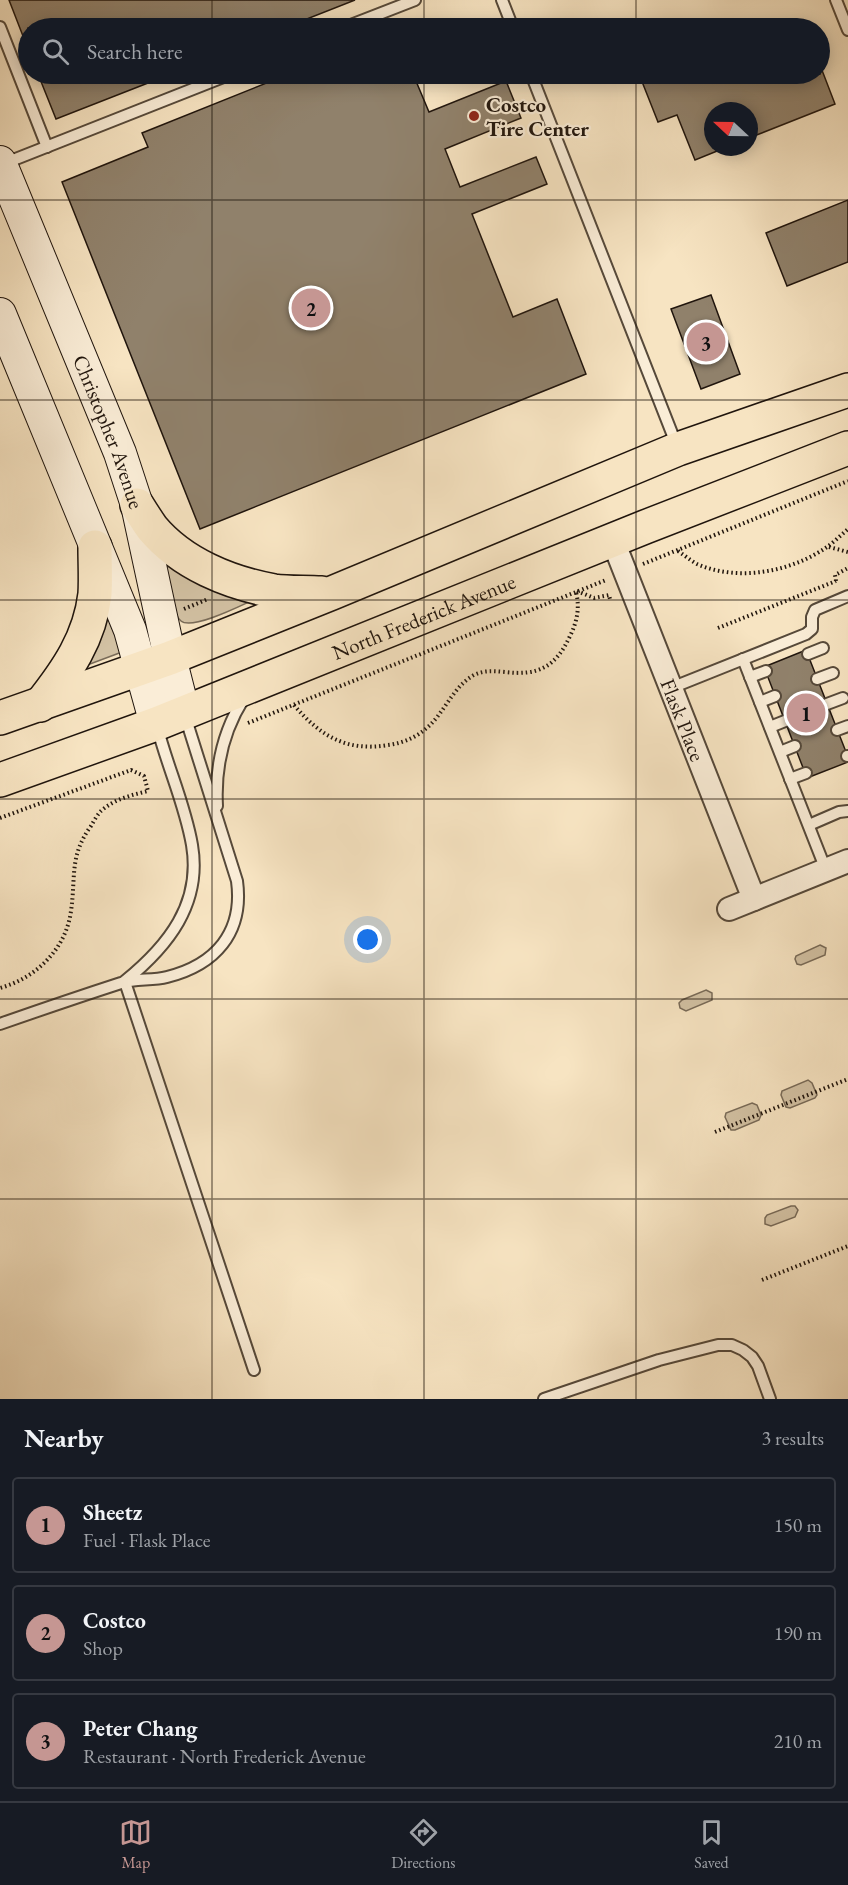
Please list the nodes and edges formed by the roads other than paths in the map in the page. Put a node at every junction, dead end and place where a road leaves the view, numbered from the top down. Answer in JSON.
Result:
{"nodes":[{"id":1,"x":415,"y":0,"type":"edge"},
{"id":2,"x":502,"y":0,"type":"edge"},
{"id":3,"x":836,"y":0,"type":"edge"},
{"id":4,"x":369,"y":18,"type":"edge"},
{"id":5,"x":509,"y":18,"type":"edge"},
{"id":6,"x":0,"y":27,"type":"edge"},
{"id":7,"x":848,"y":30,"type":"edge"},
{"id":8,"x":18,"y":73,"type":"edge"},
{"id":9,"x":22,"y":84,"type":"edge"},
{"id":10,"x":206,"y":84,"type":"edge"},
{"id":11,"x":535,"y":84,"type":"edge"},
{"id":12,"x":47,"y":147,"type":"junction"},
{"id":13,"x":0,"y":164,"type":"edge"},
{"id":14,"x":0,"y":314,"type":"edge"},
{"id":15,"x":848,"y":390,"type":"edge"},
{"id":16,"x":848,"y":448,"type":"edge"},
{"id":17,"x":678,"y":449,"type":"junction"},
{"id":18,"x":137,"y":505,"type":"junction"},
{"id":19,"x":614,"y":541,"type":"junction"},
{"id":20,"x":95,"y":547,"type":"junction"},
{"id":21,"x":332,"y":593,"type":"junction"},
{"id":22,"x":848,"y":596,"type":"edge"},
{"id":23,"x":823,"y":648,"type":"dead end"},
{"id":24,"x":808,"y":654,"type":"dead end"},
{"id":25,"x":743,"y":659,"type":"junction"},
{"id":26,"x":155,"y":663,"type":"junction"},
{"id":27,"x":766,"y":670,"type":"dead end"},
{"id":28,"x":833,"y":673,"type":"dead end"},
{"id":29,"x":750,"y":677,"type":"junction"},
{"id":30,"x":817,"y":679,"type":"dead end"},
{"id":31,"x":253,"y":685,"type":"junction"},
{"id":32,"x":671,"y":688,"type":"junction"},
{"id":33,"x":775,"y":696,"type":"dead end"},
{"id":34,"x":843,"y":698,"type":"dead end"},
{"id":35,"x":760,"y":702,"type":"junction"},
{"id":36,"x":827,"y":704,"type":"dead end"},
{"id":37,"x":40,"y":705,"type":"junction"},
{"id":38,"x":0,"y":718,"type":"edge"},
{"id":39,"x":170,"y":718,"type":"junction"},
{"id":40,"x":785,"y":721,"type":"dead end"},
{"id":41,"x":770,"y":727,"type":"junction"},
{"id":42,"x":795,"y":746,"type":"dead end"},
{"id":43,"x":780,"y":752,"type":"junction"},
{"id":44,"x":806,"y":773,"type":"dead end"},
{"id":45,"x":790,"y":779,"type":"junction"},
{"id":46,"x":0,"y":780,"type":"edge"},
{"id":47,"x":848,"y":811,"type":"edge"},
{"id":48,"x":218,"y":819,"type":"junction"},
{"id":49,"x":808,"y":825,"type":"junction"},
{"id":50,"x":848,"y":861,"type":"edge"},
{"id":51,"x":826,"y":870,"type":"junction"},
{"id":52,"x":754,"y":899,"type":"junction"},
{"id":53,"x":729,"y":909,"type":"dead end"},
{"id":54,"x":125,"y":982,"type":"junction"},
{"id":55,"x":0,"y":1024,"type":"edge"},
{"id":56,"x":254,"y":1370,"type":"dead end"},
{"id":57,"x":544,"y":1399,"type":"edge"},
{"id":58,"x":770,"y":1399,"type":"edge"}],
"edges":[{"from":1,"to":4,"type":"lane"},
{"from":2,"to":5,"type":"lane"},
{"from":3,"to":7,"type":"lane"},
{"from":6,"to":8,"type":"lane"},
{"from":9,"to":12,"type":"lane"},
{"from":10,"to":12,"type":"lane"},
{"from":11,"to":17,"type":"lane"},
{"from":12,"to":13,"type":"lane"},
{"from":13,"to":18,"type":"street","name":"Christopher Avenue"},
{"from":14,"to":20,"type":"street","name":"Christopher Avenue"},
{"from":15,"to":17,"type":"main road"},
{"from":16,"to":19,"type":"main road","name":"North Frederick Avenue"},
{"from":17,"to":21,"type":"main road"},
{"from":18,"to":21,"type":"main road"},
{"from":18,"to":26,"type":"street","name":"Christopher Avenue"},
{"from":19,"to":31,"type":"main road","name":"North Frederick Avenue"},
{"from":19,"to":32,"type":"street","name":"Flask Place"},
{"from":20,"to":26,"type":"street","name":"Christopher Avenue"},
{"from":20,"to":37,"type":"main road"},
{"from":21,"to":26,"type":"main road"},
{"from":22,"to":25,"type":"lane"},
{"from":23,"to":24,"type":"lane"},
{"from":25,"to":29,"type":"lane"},
{"from":25,"to":32,"type":"lane"},
{"from":26,"to":37,"type":"main road"},
{"from":26,"to":39,"type":"street","name":"Christopher Avenue"},
{"from":27,"to":29,"type":"lane"},
{"from":28,"to":30,"type":"lane"},
{"from":29,"to":35,"type":"lane"},
{"from":31,"to":39,"type":"main road","name":"North Frederick Avenue"},
{"from":31,"to":48,"type":"lane"},
{"from":32,"to":52,"type":"street","name":"Flask Place"},
{"from":33,"to":35,"type":"lane"},
{"from":34,"to":36,"type":"lane"},
{"from":35,"to":41,"type":"lane"},
{"from":37,"to":38,"type":"main road"},
{"from":39,"to":46,"type":"main road","name":"North Frederick Avenue"},
{"from":39,"to":48,"type":"lane"},
{"from":39,"to":54,"type":"lane"},
{"from":40,"to":41,"type":"lane"},
{"from":41,"to":43,"type":"lane"},
{"from":42,"to":43,"type":"lane"},
{"from":43,"to":45,"type":"lane"},
{"from":44,"to":45,"type":"lane"},
{"from":45,"to":49,"type":"lane"},
{"from":47,"to":49,"type":"lane"},
{"from":48,"to":54,"type":"lane"},
{"from":49,"to":51,"type":"lane"},
{"from":50,"to":51,"type":"street"},
{"from":51,"to":52,"type":"street"},
{"from":52,"to":53,"type":"street"},
{"from":54,"to":55,"type":"lane"},
{"from":54,"to":56,"type":"lane"},
{"from":57,"to":58,"type":"lane"}]}
